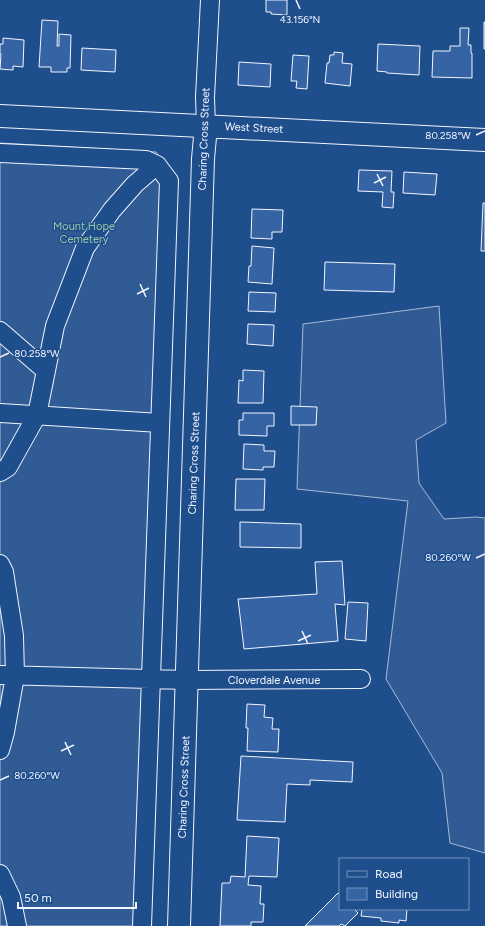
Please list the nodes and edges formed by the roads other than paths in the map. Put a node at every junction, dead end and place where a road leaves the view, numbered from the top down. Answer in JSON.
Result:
{"nodes":[{"id":1,"x":210,"y":0,"type":"edge"},
{"id":2,"x":0,"y":116,"type":"edge"},
{"id":3,"x":206,"y":126,"type":"junction"},
{"id":4,"x":485,"y":140,"type":"edge"},
{"id":5,"x":0,"y":153,"type":"edge"},
{"id":6,"x":157,"y":165,"type":"junction"},
{"id":7,"x":0,"y":331,"type":"edge"},
{"id":8,"x":46,"y":371,"type":"junction"},
{"id":9,"x":0,"y":413,"type":"edge"},
{"id":10,"x":38,"y":415,"type":"junction"},
{"id":11,"x":160,"y":423,"type":"junction"},
{"id":12,"x":0,"y":472,"type":"edge"},
{"id":13,"x":0,"y":564,"type":"edge"},
{"id":14,"x":7,"y":676,"type":"edge"},
{"id":15,"x":361,"y":679,"type":"dead end"},
{"id":16,"x":151,"y":680,"type":"junction"},
{"id":17,"x":187,"y":680,"type":"junction"},
{"id":18,"x":0,"y":750,"type":"edge"},
{"id":19,"x":0,"y":874,"type":"edge"},
{"id":20,"x":6,"y":893,"type":"edge"},
{"id":21,"x":17,"y":926,"type":"edge"},
{"id":22,"x":142,"y":926,"type":"edge"},
{"id":23,"x":179,"y":926,"type":"edge"}],
"edges":[{"from":1,"to":3,"type":"street","name":"Charing Cross Street"},
{"from":2,"to":3,"type":"main road","name":"West Street"},
{"from":3,"to":4,"type":"main road","name":"West Street"},
{"from":3,"to":17,"type":"main road","name":"Charing Cross Street"},
{"from":5,"to":6,"type":"street"},
{"from":6,"to":8,"type":"street"},
{"from":6,"to":11,"type":"street"},
{"from":7,"to":8,"type":"street"},
{"from":8,"to":10,"type":"street"},
{"from":9,"to":10,"type":"street"},
{"from":10,"to":11,"type":"street"},
{"from":10,"to":12,"type":"street"},
{"from":11,"to":16,"type":"street"},
{"from":13,"to":14,"type":"street"},
{"from":14,"to":16,"type":"street","name":"Cloverdale Avenue"},
{"from":14,"to":18,"type":"street"},
{"from":15,"to":17,"type":"street","name":"Cloverdale Avenue"},
{"from":16,"to":17,"type":"street","name":"Cloverdale Avenue"},
{"from":16,"to":22,"type":"street"},
{"from":17,"to":23,"type":"main road","name":"Charing Cross Street"},
{"from":19,"to":20,"type":"street"},
{"from":20,"to":21,"type":"street"}]}
